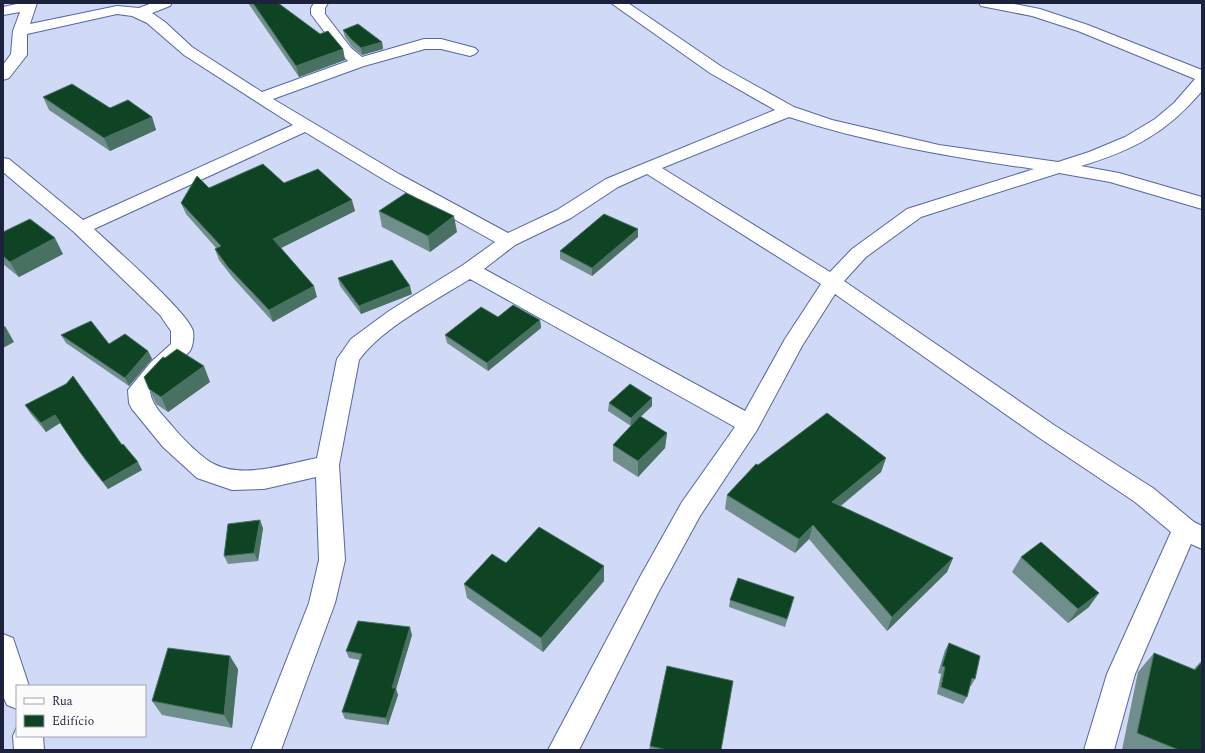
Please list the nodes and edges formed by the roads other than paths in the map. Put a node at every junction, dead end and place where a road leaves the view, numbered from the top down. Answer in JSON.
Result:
{"nodes":[{"id":1,"x":165,"y":3,"type":"edge"},
{"id":2,"x":321,"y":3,"type":"edge"},
{"id":3,"x":618,"y":3,"type":"edge"},
{"id":4,"x":986,"y":3,"type":"edge"},
{"id":5,"x":29,"y":5,"type":"edge"},
{"id":6,"x":3,"y":11,"type":"edge"},
{"id":7,"x":140,"y":13,"type":"junction"},
{"id":8,"x":20,"y":31,"type":"junction"},
{"id":9,"x":470,"y":51,"type":"dead end"},
{"id":10,"x":359,"y":63,"type":"junction"},
{"id":11,"x":3,"y":75,"type":"edge"},
{"id":12,"x":1202,"y":76,"type":"edge"},
{"id":13,"x":1202,"y":81,"type":"edge"},
{"id":14,"x":259,"y":98,"type":"junction"},
{"id":15,"x":788,"y":110,"type":"junction"},
{"id":16,"x":305,"y":126,"type":"junction"},
{"id":17,"x":3,"y":163,"type":"edge"},
{"id":18,"x":648,"y":167,"type":"junction"},
{"id":19,"x":1058,"y":167,"type":"junction"},
{"id":20,"x":1202,"y":203,"type":"edge"},
{"id":21,"x":81,"y":228,"type":"junction"},
{"id":22,"x":508,"y":241,"type":"junction"},
{"id":23,"x":470,"y":270,"type":"junction"},
{"id":24,"x":832,"y":282,"type":"junction"},
{"id":25,"x":749,"y":424,"type":"junction"},
{"id":26,"x":327,"y":465,"type":"junction"},
{"id":27,"x":1194,"y":534,"type":"edge"},
{"id":28,"x":3,"y":647,"type":"edge"},
{"id":29,"x":16,"y":692,"type":"edge"},
{"id":30,"x":28,"y":737,"type":"edge"},
{"id":31,"x":29,"y":750,"type":"edge"},
{"id":32,"x":266,"y":750,"type":"edge"},
{"id":33,"x":563,"y":750,"type":"edge"},
{"id":34,"x":1099,"y":750,"type":"edge"}],
"edges":[{"from":1,"to":7,"type":"street"},
{"from":2,"to":10,"type":"street"},
{"from":3,"to":15,"type":"street"},
{"from":4,"to":12,"type":"street"},
{"from":5,"to":6,"type":"street"},
{"from":5,"to":8,"type":"street"},
{"from":7,"to":8,"type":"street"},
{"from":7,"to":14,"type":"street"},
{"from":8,"to":11,"type":"street"},
{"from":9,"to":10,"type":"street"},
{"from":10,"to":14,"type":"street"},
{"from":13,"to":19,"type":"street"},
{"from":14,"to":16,"type":"street"},
{"from":15,"to":18,"type":"street"},
{"from":15,"to":19,"type":"street"},
{"from":16,"to":21,"type":"street"},
{"from":16,"to":22,"type":"street"},
{"from":17,"to":21,"type":"street"},
{"from":18,"to":22,"type":"street"},
{"from":18,"to":24,"type":"street"},
{"from":19,"to":20,"type":"street"},
{"from":19,"to":24,"type":"street"},
{"from":21,"to":26,"type":"street"},
{"from":22,"to":23,"type":"street"},
{"from":23,"to":25,"type":"street"},
{"from":23,"to":26,"type":"street"},
{"from":24,"to":25,"type":"street"},
{"from":24,"to":27,"type":"street"},
{"from":25,"to":33,"type":"street"},
{"from":26,"to":32,"type":"street"},
{"from":27,"to":34,"type":"street"},
{"from":28,"to":29,"type":"street"},
{"from":30,"to":31,"type":"street"}]}
